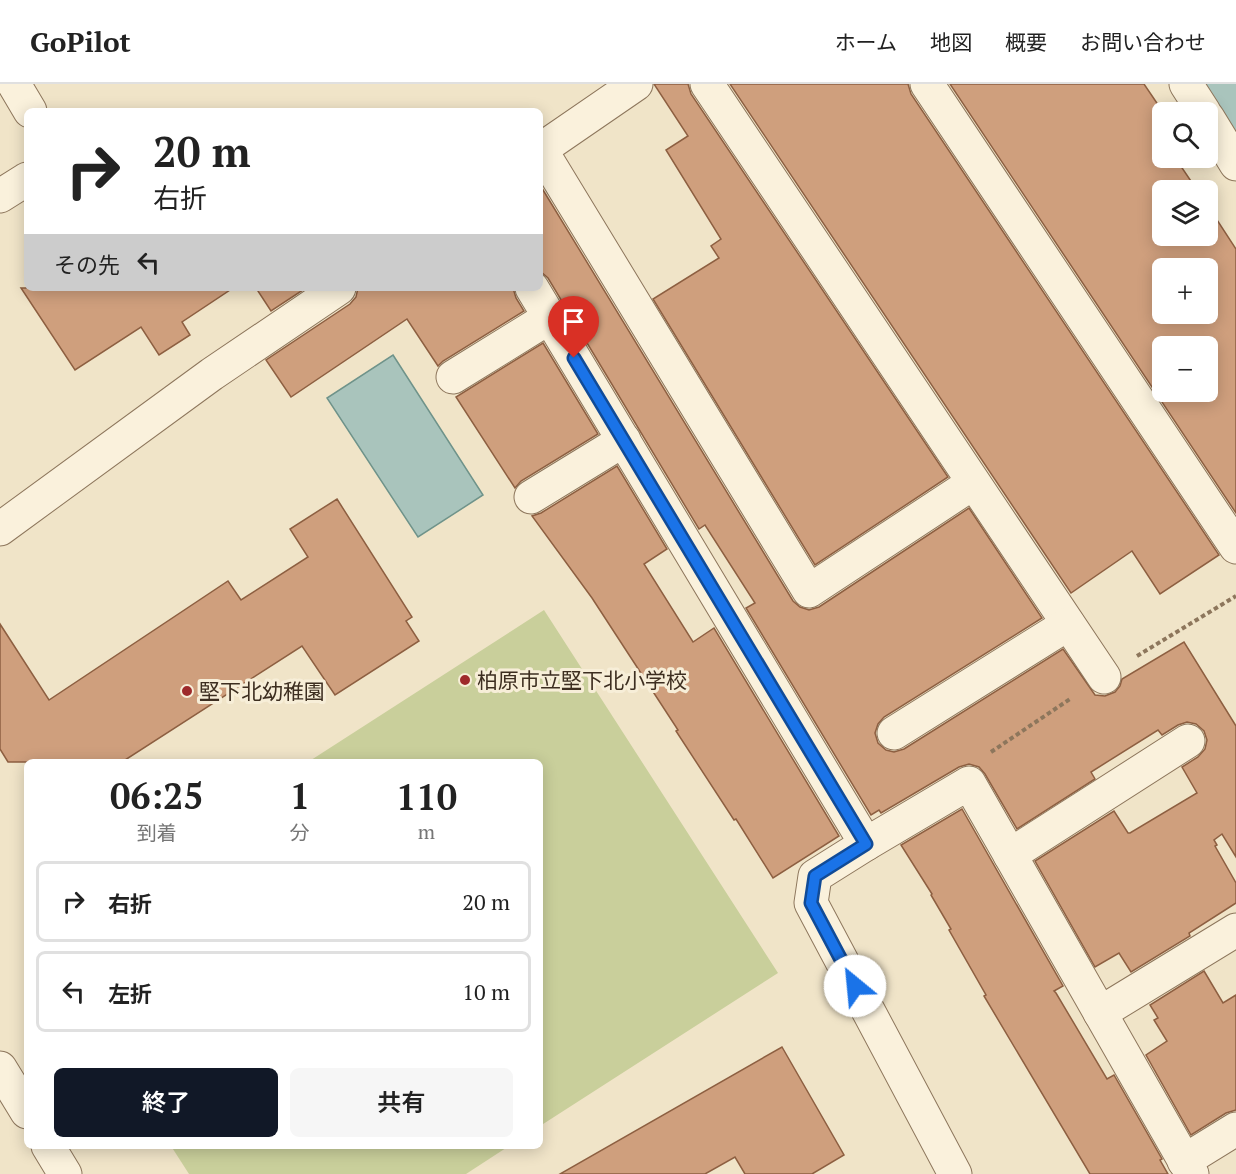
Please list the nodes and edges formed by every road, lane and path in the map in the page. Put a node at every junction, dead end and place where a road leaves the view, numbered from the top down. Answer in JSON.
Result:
{"nodes":[{"id":1,"x":14,"y":84,"type":"edge"},
{"id":2,"x":636,"y":84,"type":"edge"},
{"id":3,"x":707,"y":84,"type":"edge"},
{"id":4,"x":927,"y":84,"type":"edge"},
{"id":5,"x":1186,"y":84,"type":"edge"},
{"id":6,"x":1198,"y":102,"type":"edge"},
{"id":7,"x":28,"y":108,"type":"edge"},
{"id":8,"x":1218,"y":134,"type":"edge"},
{"id":9,"x":543,"y":148,"type":"edge"},
{"id":10,"x":543,"y":155,"type":"edge"},
{"id":11,"x":1236,"y":164,"type":"edge"},
{"id":12,"x":24,"y":181,"type":"edge"},
{"id":13,"x":0,"y":196,"type":"edge"},
{"id":14,"x":335,"y":291,"type":"edge"},
{"id":15,"x":534,"y":291,"type":"edge"},
{"id":16,"x":550,"y":317,"type":"junction"},
{"id":17,"x":453,"y":377,"type":"dead end"},
{"id":18,"x":624,"y":440,"type":"junction"},
{"id":19,"x":973,"y":483,"type":"junction"},
{"id":20,"x":531,"y":497,"type":"dead end"},
{"id":21,"x":0,"y":529,"type":"edge"},
{"id":22,"x":1236,"y":547,"type":"edge"},
{"id":23,"x":1068,"y":624,"type":"junction"},
{"id":24,"x":1104,"y":677,"type":"dead end"},
{"id":25,"x":894,"y":733,"type":"dead end"},
{"id":26,"x":1188,"y":741,"type":"dead end"},
{"id":27,"x":866,"y":844,"type":"junction"},
{"id":28,"x":1010,"y":855,"type":"junction"},
{"id":29,"x":1236,"y":930,"type":"edge"},
{"id":30,"x":1100,"y":1013,"type":"junction"},
{"id":31,"x":0,"y":1068,"type":"edge"},
{"id":32,"x":24,"y":1107,"type":"edge"},
{"id":33,"x":1236,"y":1129,"type":"edge"},
{"id":34,"x":50,"y":1149,"type":"edge"},
{"id":35,"x":1188,"y":1168,"type":"edge"},
{"id":36,"x":65,"y":1174,"type":"edge"},
{"id":37,"x":955,"y":1174,"type":"edge"}],
"edges":[{"from":1,"to":7,"type":"street"},
{"from":2,"to":9,"type":"street"},
{"from":3,"to":19,"type":"street"},
{"from":4,"to":22,"type":"street"},
{"from":5,"to":6,"type":"street"},
{"from":8,"to":11,"type":"street"},
{"from":10,"to":19,"type":"street"},
{"from":12,"to":13,"type":"street"},
{"from":14,"to":21,"type":"street"},
{"from":15,"to":16,"type":"street"},
{"from":16,"to":17,"type":"street"},
{"from":16,"to":18,"type":"street"},
{"from":18,"to":20,"type":"street"},
{"from":18,"to":27,"type":"street"},
{"from":19,"to":23,"type":"street"},
{"from":23,"to":24,"type":"street"},
{"from":23,"to":25,"type":"street"},
{"from":26,"to":28,"type":"street"},
{"from":27,"to":28,"type":"street"},
{"from":27,"to":37,"type":"street"},
{"from":28,"to":30,"type":"street"},
{"from":29,"to":30,"type":"street"},
{"from":30,"to":35,"type":"street"},
{"from":31,"to":32,"type":"street"},
{"from":33,"to":35,"type":"street"},
{"from":34,"to":36,"type":"street"}]}
